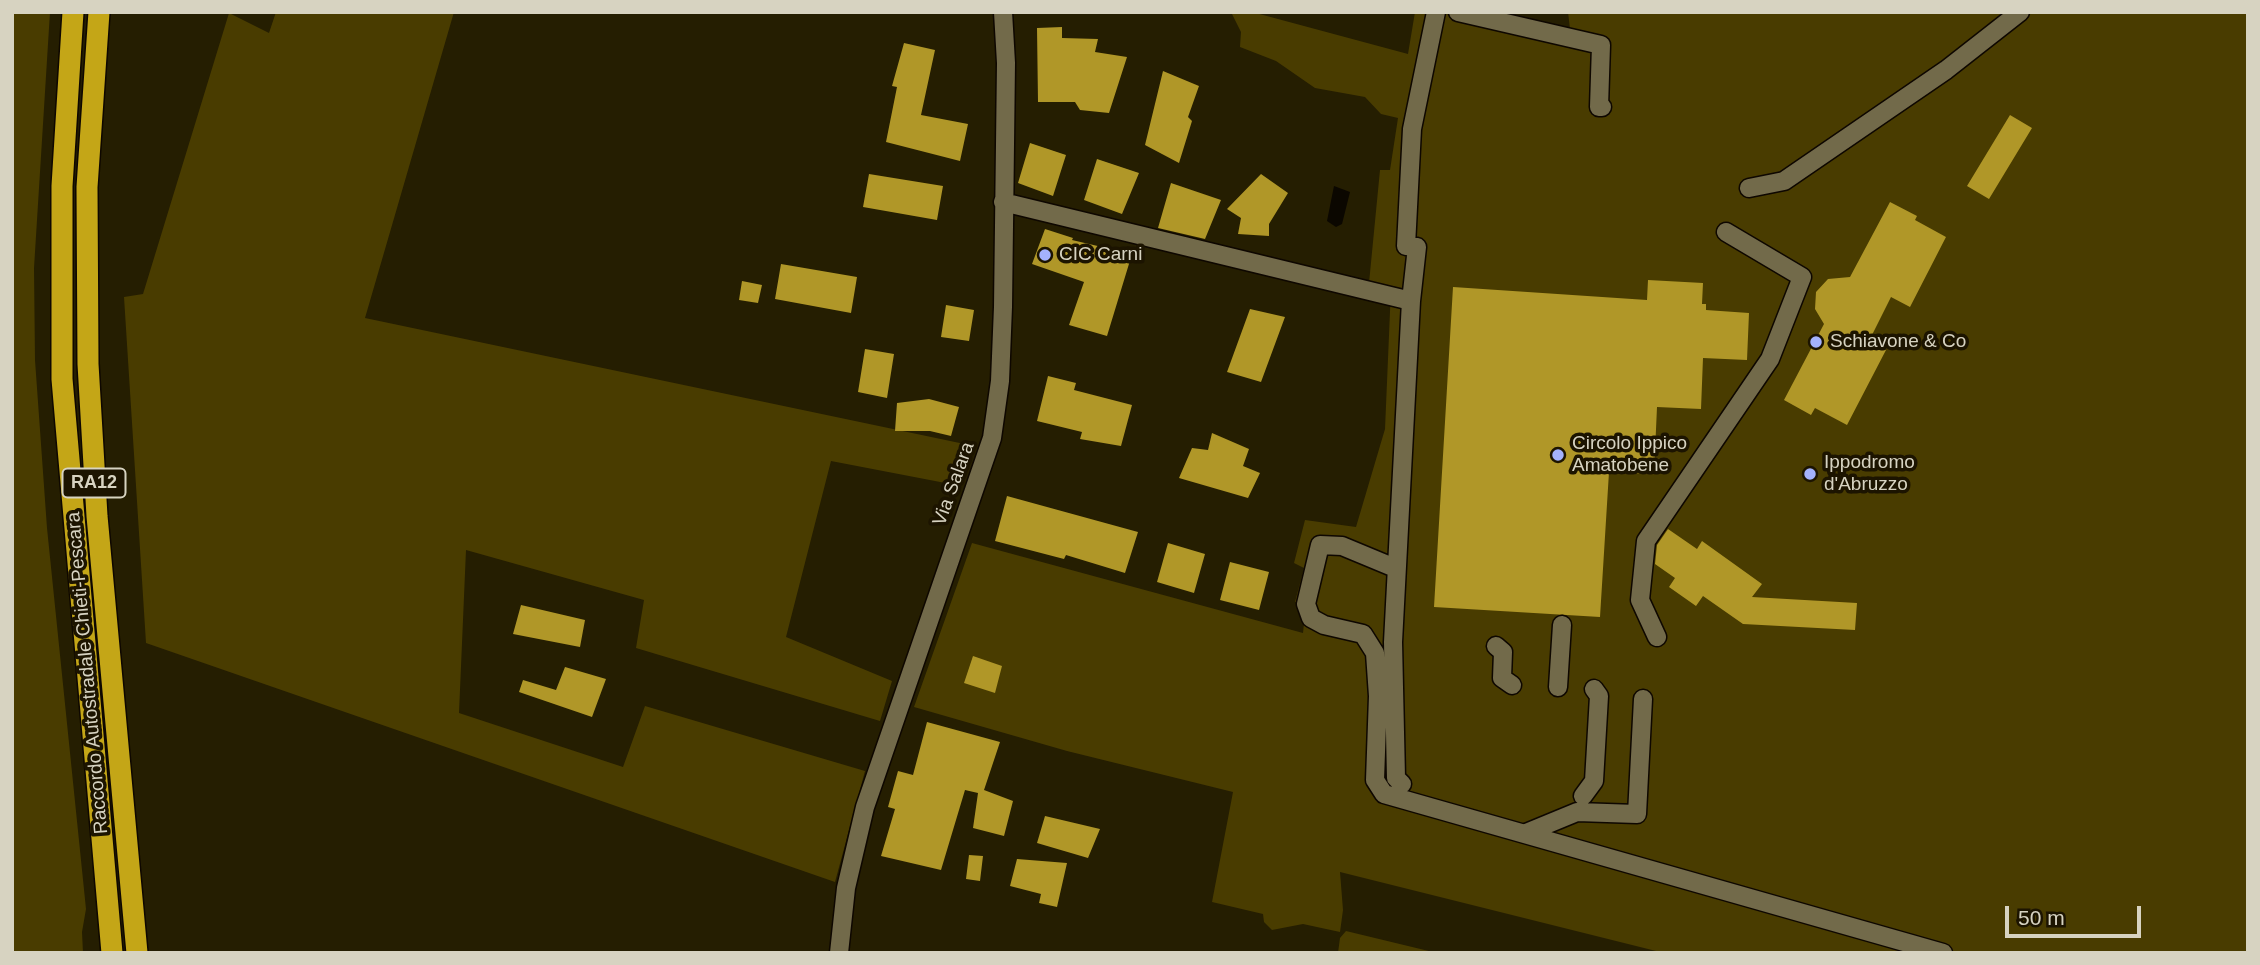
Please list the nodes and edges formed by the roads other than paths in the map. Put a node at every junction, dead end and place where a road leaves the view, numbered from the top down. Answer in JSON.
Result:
{"nodes":[{"id":1,"x":74,"y":12,"type":"edge"},
{"id":2,"x":99,"y":12,"type":"edge"},
{"id":3,"x":1003,"y":12,"type":"edge"},
{"id":4,"x":1436,"y":12,"type":"edge"},
{"id":5,"x":1458,"y":12,"type":"edge"},
{"id":6,"x":2020,"y":12,"type":"edge"},
{"id":7,"x":1602,"y":107,"type":"dead end"},
{"id":8,"x":1749,"y":188,"type":"dead end"},
{"id":9,"x":1003,"y":202,"type":"junction"},
{"id":10,"x":1726,"y":232,"type":"dead end"},
{"id":11,"x":1410,"y":301,"type":"junction"},
{"id":12,"x":1395,"y":568,"type":"junction"},
{"id":13,"x":1562,"y":625,"type":"dead end"},
{"id":14,"x":1657,"y":637,"type":"dead end"},
{"id":15,"x":1496,"y":646,"type":"dead end"},
{"id":16,"x":1512,"y":685,"type":"dead end"},
{"id":17,"x":1558,"y":687,"type":"dead end"},
{"id":18,"x":1594,"y":688,"type":"dead end"},
{"id":19,"x":1643,"y":699,"type":"dead end"},
{"id":20,"x":1402,"y":783,"type":"dead end"},
{"id":21,"x":1583,"y":796,"type":"dead end"},
{"id":22,"x":1526,"y":833,"type":"junction"},
{"id":23,"x":112,"y":953,"type":"edge"},
{"id":24,"x":137,"y":953,"type":"edge"},
{"id":25,"x":839,"y":953,"type":"edge"},
{"id":26,"x":1943,"y":953,"type":"edge"}],
"edges":[{"from":1,"to":23,"type":"highway","name":"Raccordo Autostradale Chieti-Pescara","number":"RA12"},
{"from":2,"to":24,"type":"highway","name":"Raccordo Autostradale Chieti-Pescara","number":"RA12"},
{"from":3,"to":9,"type":"street","name":"Via Salara"},
{"from":4,"to":11,"type":"street"},
{"from":5,"to":7,"type":"street"},
{"from":6,"to":8,"type":"street"},
{"from":9,"to":11,"type":"street"},
{"from":9,"to":25,"type":"street","name":"Via Salara"},
{"from":10,"to":14,"type":"street"},
{"from":11,"to":12,"type":"street"},
{"from":12,"to":20,"type":"street"},
{"from":12,"to":22,"type":"street"},
{"from":13,"to":17,"type":"street"},
{"from":15,"to":16,"type":"street"},
{"from":18,"to":21,"type":"street"},
{"from":19,"to":22,"type":"street"},
{"from":22,"to":26,"type":"street"}]}
